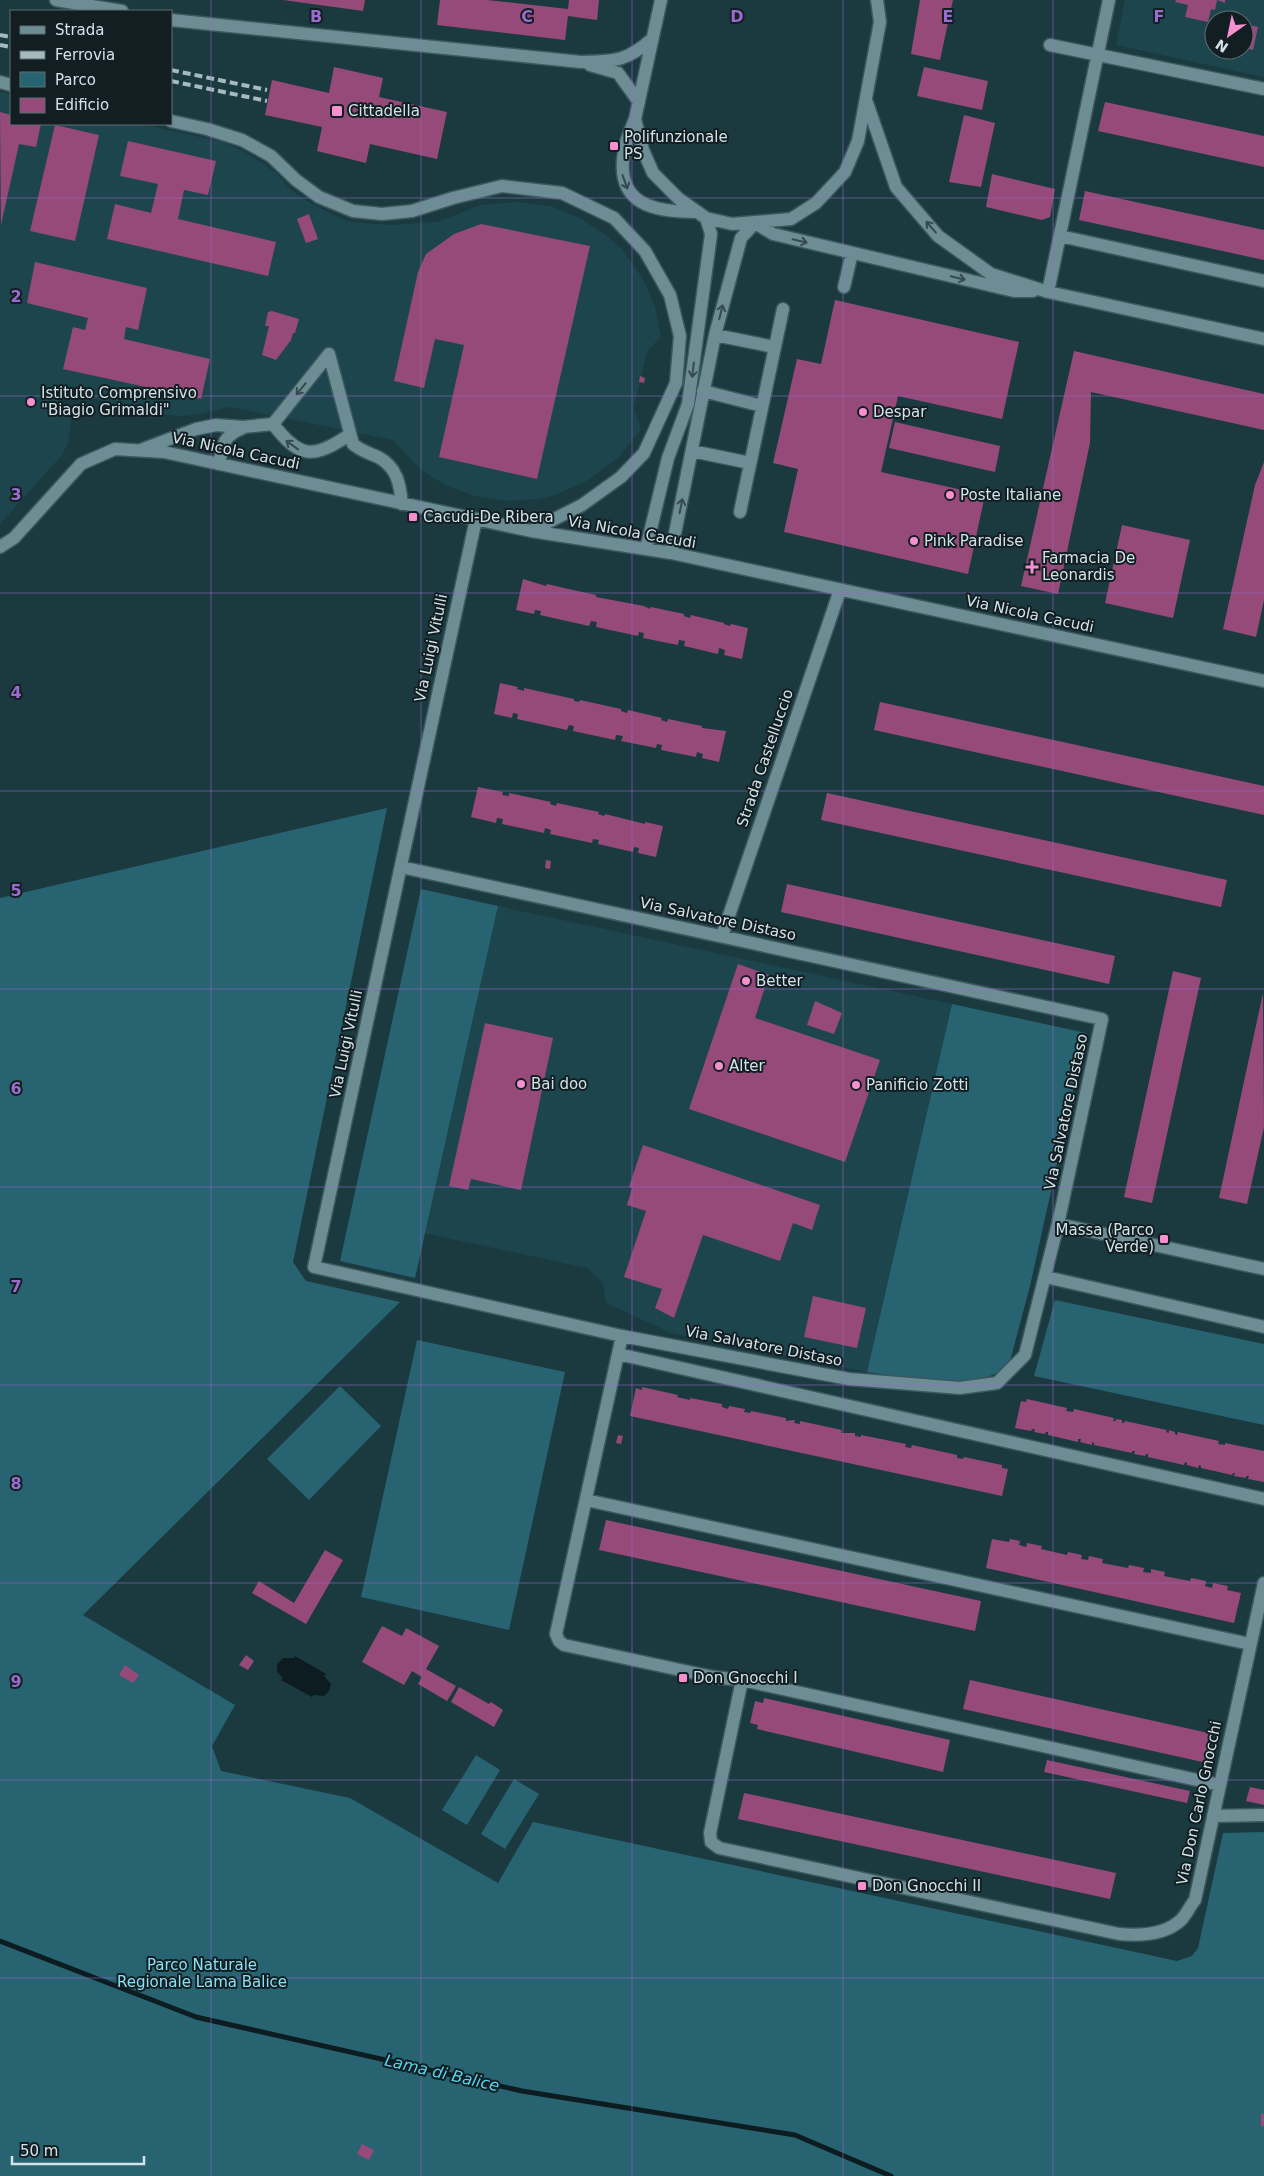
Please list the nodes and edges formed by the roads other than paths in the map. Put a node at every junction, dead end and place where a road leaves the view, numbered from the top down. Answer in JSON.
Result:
{"nodes":[{"id":1,"x":59,"y":0,"type":"edge"},
{"id":2,"x":661,"y":0,"type":"edge"},
{"id":3,"x":877,"y":0,"type":"edge"},
{"id":4,"x":1109,"y":0,"type":"edge"},
{"id":5,"x":116,"y":10,"type":"edge"},
{"id":6,"x":172,"y":20,"type":"edge"},
{"id":7,"x":652,"y":39,"type":"junction"},
{"id":8,"x":1050,"y":45,"type":"dead end"},
{"id":9,"x":1098,"y":54,"type":"junction"},
{"id":10,"x":581,"y":62,"type":"junction"},
{"id":11,"x":1264,"y":89,"type":"edge"},
{"id":12,"x":866,"y":99,"type":"junction"},
{"id":13,"x":639,"y":102,"type":"junction"},
{"id":14,"x":635,"y":119,"type":"junction"},
{"id":15,"x":172,"y":121,"type":"edge"},
{"id":16,"x":702,"y":215,"type":"junction"},
{"id":17,"x":755,"y":223,"type":"junction"},
{"id":18,"x":1060,"y":236,"type":"junction"},
{"id":19,"x":852,"y":253,"type":"junction"},
{"id":20,"x":1264,"y":281,"type":"edge"},
{"id":21,"x":844,"y":287,"type":"dead end"},
{"id":22,"x":1048,"y":292,"type":"junction"},
{"id":23,"x":783,"y":309,"type":"dead end"},
{"id":24,"x":715,"y":335,"type":"junction"},
{"id":25,"x":1264,"y":339,"type":"edge"},
{"id":26,"x":774,"y":347,"type":"junction"},
{"id":27,"x":703,"y":391,"type":"junction"},
{"id":28,"x":762,"y":406,"type":"junction"},
{"id":29,"x":273,"y":424,"type":"junction"},
{"id":30,"x":243,"y":428,"type":"junction"},
{"id":31,"x":349,"y":435,"type":"junction"},
{"id":32,"x":139,"y":450,"type":"junction"},
{"id":33,"x":692,"y":451,"type":"junction"},
{"id":34,"x":750,"y":463,"type":"junction"},
{"id":35,"x":218,"y":464,"type":"junction"},
{"id":36,"x":402,"y":504,"type":"junction"},
{"id":37,"x":740,"y":512,"type":"dead end"},
{"id":38,"x":476,"y":519,"type":"junction"},
{"id":39,"x":531,"y":531,"type":"junction"},
{"id":40,"x":0,"y":547,"type":"edge"},
{"id":41,"x":646,"y":549,"type":"junction"},
{"id":42,"x":671,"y":554,"type":"junction"},
{"id":43,"x":840,"y":590,"type":"junction"},
{"id":44,"x":1264,"y":681,"type":"edge"},
{"id":45,"x":401,"y":867,"type":"junction"},
{"id":46,"x":722,"y":936,"type":"junction"},
{"id":47,"x":1058,"y":1224,"type":"junction"},
{"id":48,"x":1264,"y":1269,"type":"edge"},
{"id":49,"x":1046,"y":1277,"type":"junction"},
{"id":50,"x":1264,"y":1327,"type":"edge"},
{"id":51,"x":622,"y":1336,"type":"junction"},
{"id":52,"x":618,"y":1354,"type":"junction"},
{"id":53,"x":1264,"y":1499,"type":"edge"},
{"id":54,"x":586,"y":1500,"type":"junction"},
{"id":55,"x":1264,"y":1587,"type":"edge"},
{"id":56,"x":1250,"y":1644,"type":"junction"},
{"id":57,"x":742,"y":1680,"type":"junction"},
{"id":58,"x":1220,"y":1785,"type":"junction"},
{"id":59,"x":1264,"y":1815,"type":"edge"},
{"id":60,"x":1213,"y":1816,"type":"junction"}],
"edges":[{"from":1,"to":5,"type":"street"},
{"from":2,"to":7,"type":"street"},
{"from":3,"to":12,"type":"street"},
{"from":4,"to":9,"type":"street"},
{"from":6,"to":10,"type":"street"},
{"from":7,"to":10,"type":"street"},
{"from":7,"to":13,"type":"street"},
{"from":8,"to":9,"type":"street"},
{"from":9,"to":11,"type":"street"},
{"from":9,"to":18,"type":"street"},
{"from":10,"to":13,"type":"street"},
{"from":12,"to":17,"type":"street"},
{"from":22,"to":12,"type":"street","one_way":true},
{"from":13,"to":14,"type":"street"},
{"from":14,"to":16,"type":"street"},
{"from":14,"to":16,"type":"street","one_way":true},
{"from":15,"to":39,"type":"street"},
{"from":16,"to":17,"type":"street"},
{"from":16,"to":41,"type":"street","one_way":true},
{"from":17,"to":19,"type":"street","one_way":true},
{"from":24,"to":17,"type":"street","one_way":true},
{"from":18,"to":20,"type":"street"},
{"from":18,"to":22,"type":"street"},
{"from":19,"to":21,"type":"street"},
{"from":19,"to":22,"type":"street","one_way":true},
{"from":22,"to":25,"type":"street"},
{"from":23,"to":26,"type":"street"},
{"from":24,"to":26,"type":"street"},
{"from":24,"to":27,"type":"street"},
{"from":26,"to":28,"type":"street"},
{"from":27,"to":28,"type":"street"},
{"from":27,"to":33,"type":"street"},
{"from":28,"to":34,"type":"street"},
{"from":29,"to":30,"type":"street"},
{"from":31,"to":29,"type":"street","one_way":true},
{"from":31,"to":29,"type":"street","one_way":true},
{"from":30,"to":32,"type":"street"},
{"from":30,"to":35,"type":"street"},
{"from":31,"to":36,"type":"street"},
{"from":32,"to":35,"type":"street","name":"Via Nicola Cacudi"},
{"from":32,"to":40,"type":"street","name":"Via Nicola Cacudi"},
{"from":33,"to":34,"type":"street"},
{"from":42,"to":33,"type":"street","one_way":true},
{"from":34,"to":37,"type":"street"},
{"from":35,"to":36,"type":"street","name":"Via Nicola Cacudi"},
{"from":36,"to":38,"type":"street","name":"Via Nicola Cacudi"},
{"from":38,"to":39,"type":"street","name":"Via Nicola Cacudi"},
{"from":38,"to":45,"type":"street","name":"Via Luigi Vitulli"},
{"from":39,"to":41,"type":"street","name":"Via Nicola Cacudi"},
{"from":41,"to":42,"type":"street","name":"Via Nicola Cacudi"},
{"from":42,"to":43,"type":"street","name":"Via Nicola Cacudi"},
{"from":43,"to":44,"type":"street","name":"Via Nicola Cacudi"},
{"from":43,"to":46,"type":"street","name":"Strada Castelluccio"},
{"from":45,"to":46,"type":"street","name":"Via Salvatore Distaso"},
{"from":45,"to":51,"type":"street","name":"Via Luigi Vitulli"},
{"from":46,"to":47,"type":"street","name":"Via Salvatore Distaso"},
{"from":47,"to":48,"type":"street"},
{"from":47,"to":49,"type":"street","name":"Via Salvatore Distaso"},
{"from":49,"to":50,"type":"street"},
{"from":49,"to":51,"type":"street","name":"Via Salvatore Distaso"},
{"from":51,"to":52,"type":"street"},
{"from":52,"to":53,"type":"street"},
{"from":52,"to":54,"type":"street"},
{"from":54,"to":56,"type":"street"},
{"from":54,"to":57,"type":"street"},
{"from":55,"to":56,"type":"street","name":"Via Don Carlo Gnocchi"},
{"from":56,"to":58,"type":"street","name":"Via Don Carlo Gnocchi"},
{"from":57,"to":58,"type":"street"},
{"from":57,"to":60,"type":"street","name":"Via Don Carlo Gnocchi"},
{"from":58,"to":60,"type":"street","name":"Via Don Carlo Gnocchi"},
{"from":59,"to":60,"type":"street"}]}
